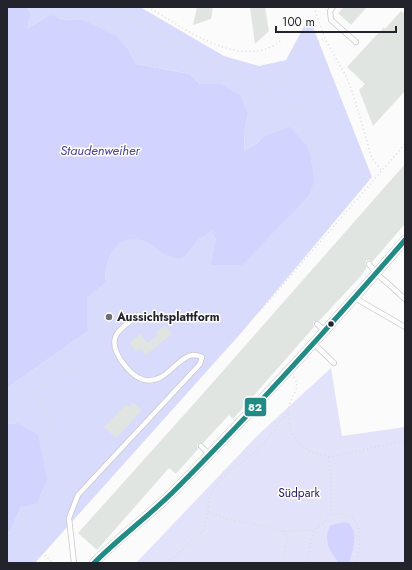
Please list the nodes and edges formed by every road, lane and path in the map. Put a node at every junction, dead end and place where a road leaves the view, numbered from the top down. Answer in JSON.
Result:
{"nodes":[{"id":1,"x":110,"y":7,"type":"edge"},
{"id":2,"x":148,"y":7,"type":"edge"},
{"id":3,"x":314,"y":7,"type":"edge"},
{"id":4,"x":333,"y":7,"type":"edge"},
{"id":5,"x":324,"y":39,"type":"junction"},
{"id":6,"x":282,"y":40,"type":"dead end"},
{"id":7,"x":356,"y":42,"type":"dead end"},
{"id":8,"x":256,"y":82,"type":"junction"},
{"id":9,"x":405,"y":144,"type":"edge"},
{"id":10,"x":321,"y":164,"type":"dead end"},
{"id":11,"x":381,"y":170,"type":"junction"},
{"id":12,"x":405,"y":240,"type":"edge"},
{"id":13,"x":369,"y":264,"type":"dead end"},
{"id":14,"x":376,"y":273,"type":"junction"},
{"id":15,"x":355,"y":298,"type":"junction"},
{"id":16,"x":405,"y":299,"type":"edge"},
{"id":17,"x":139,"y":315,"type":"dead end"},
{"id":18,"x":109,"y":317,"type":"dead end"},
{"id":19,"x":317,"y":324,"type":"dead end"},
{"id":20,"x":405,"y":327,"type":"edge"},
{"id":21,"x":120,"y":331,"type":"junction"},
{"id":22,"x":325,"y":331,"type":"junction"},
{"id":23,"x":313,"y":343,"type":"junction"},
{"id":24,"x":117,"y":353,"type":"junction"},
{"id":25,"x":202,"y":357,"type":"junction"},
{"id":26,"x":334,"y":363,"type":"dead end"},
{"id":27,"x":288,"y":371,"type":"junction"},
{"id":28,"x":35,"y":393,"type":"junction"},
{"id":29,"x":7,"y":405,"type":"edge"},
{"id":30,"x":288,"y":412,"type":"junction"},
{"id":31,"x":405,"y":441,"type":"edge"},
{"id":32,"x":201,"y":446,"type":"dead end"},
{"id":33,"x":209,"y":454,"type":"junction"},
{"id":34,"x":328,"y":457,"type":"junction"},
{"id":35,"x":208,"y":512,"type":"junction"},
{"id":36,"x":331,"y":514,"type":"junction"},
{"id":37,"x":69,"y":518,"type":"junction"},
{"id":38,"x":314,"y":530,"type":"junction"},
{"id":39,"x":284,"y":531,"type":"junction"},
{"id":40,"x":7,"y":538,"type":"edge"},
{"id":41,"x":36,"y":547,"type":"junction"},
{"id":42,"x":20,"y":563,"type":"edge"},
{"id":43,"x":53,"y":563,"type":"edge"},
{"id":44,"x":74,"y":563,"type":"edge"},
{"id":45,"x":94,"y":563,"type":"edge"},
{"id":46,"x":168,"y":563,"type":"edge"},
{"id":47,"x":283,"y":563,"type":"edge"},
{"id":48,"x":305,"y":563,"type":"edge"},
{"id":49,"x":356,"y":563,"type":"edge"}],
"edges":[{"from":1,"to":8,"type":"path"},
{"from":2,"to":6,"type":"path"},
{"from":3,"to":5,"type":"path"},
{"from":4,"to":7,"type":"lane"},
{"from":5,"to":8,"type":"path"},
{"from":5,"to":11,"type":"path"},
{"from":8,"to":10,"type":"path"},
{"from":9,"to":11,"type":"path"},
{"from":11,"to":25,"type":"path"},
{"from":12,"to":14,"type":"street"},
{"from":13,"to":14,"type":"lane"},
{"from":14,"to":15,"type":"street"},
{"from":14,"to":16,"type":"lane"},
{"from":15,"to":20,"type":"lane"},
{"from":15,"to":22,"type":"street"},
{"from":17,"to":21,"type":"lane"},
{"from":18,"to":21,"type":"path"},
{"from":19,"to":22,"type":"lane"},
{"from":21,"to":24,"type":"lane"},
{"from":22,"to":23,"type":"street"},
{"from":23,"to":26,"type":"lane"},
{"from":23,"to":27,"type":"street"},
{"from":24,"to":25,"type":"lane"},
{"from":24,"to":28,"type":"path"},
{"from":25,"to":37,"type":"lane"},
{"from":27,"to":30,"type":"path"},
{"from":27,"to":33,"type":"street"},
{"from":28,"to":29,"type":"path"},
{"from":28,"to":40,"type":"path"},
{"from":30,"to":34,"type":"path"},
{"from":30,"to":35,"type":"path"},
{"from":31,"to":34,"type":"path"},
{"from":32,"to":33,"type":"lane"},
{"from":33,"to":45,"type":"street"},
{"from":34,"to":36,"type":"path"},
{"from":35,"to":39,"type":"path"},
{"from":35,"to":46,"type":"path"},
{"from":36,"to":38,"type":"path"},
{"from":36,"to":49,"type":"path"},
{"from":37,"to":41,"type":"path"},
{"from":37,"to":44,"type":"lane"},
{"from":38,"to":39,"type":"path"},
{"from":38,"to":48,"type":"path"},
{"from":39,"to":47,"type":"path"},
{"from":41,"to":42,"type":"path"},
{"from":41,"to":43,"type":"path"}]}
